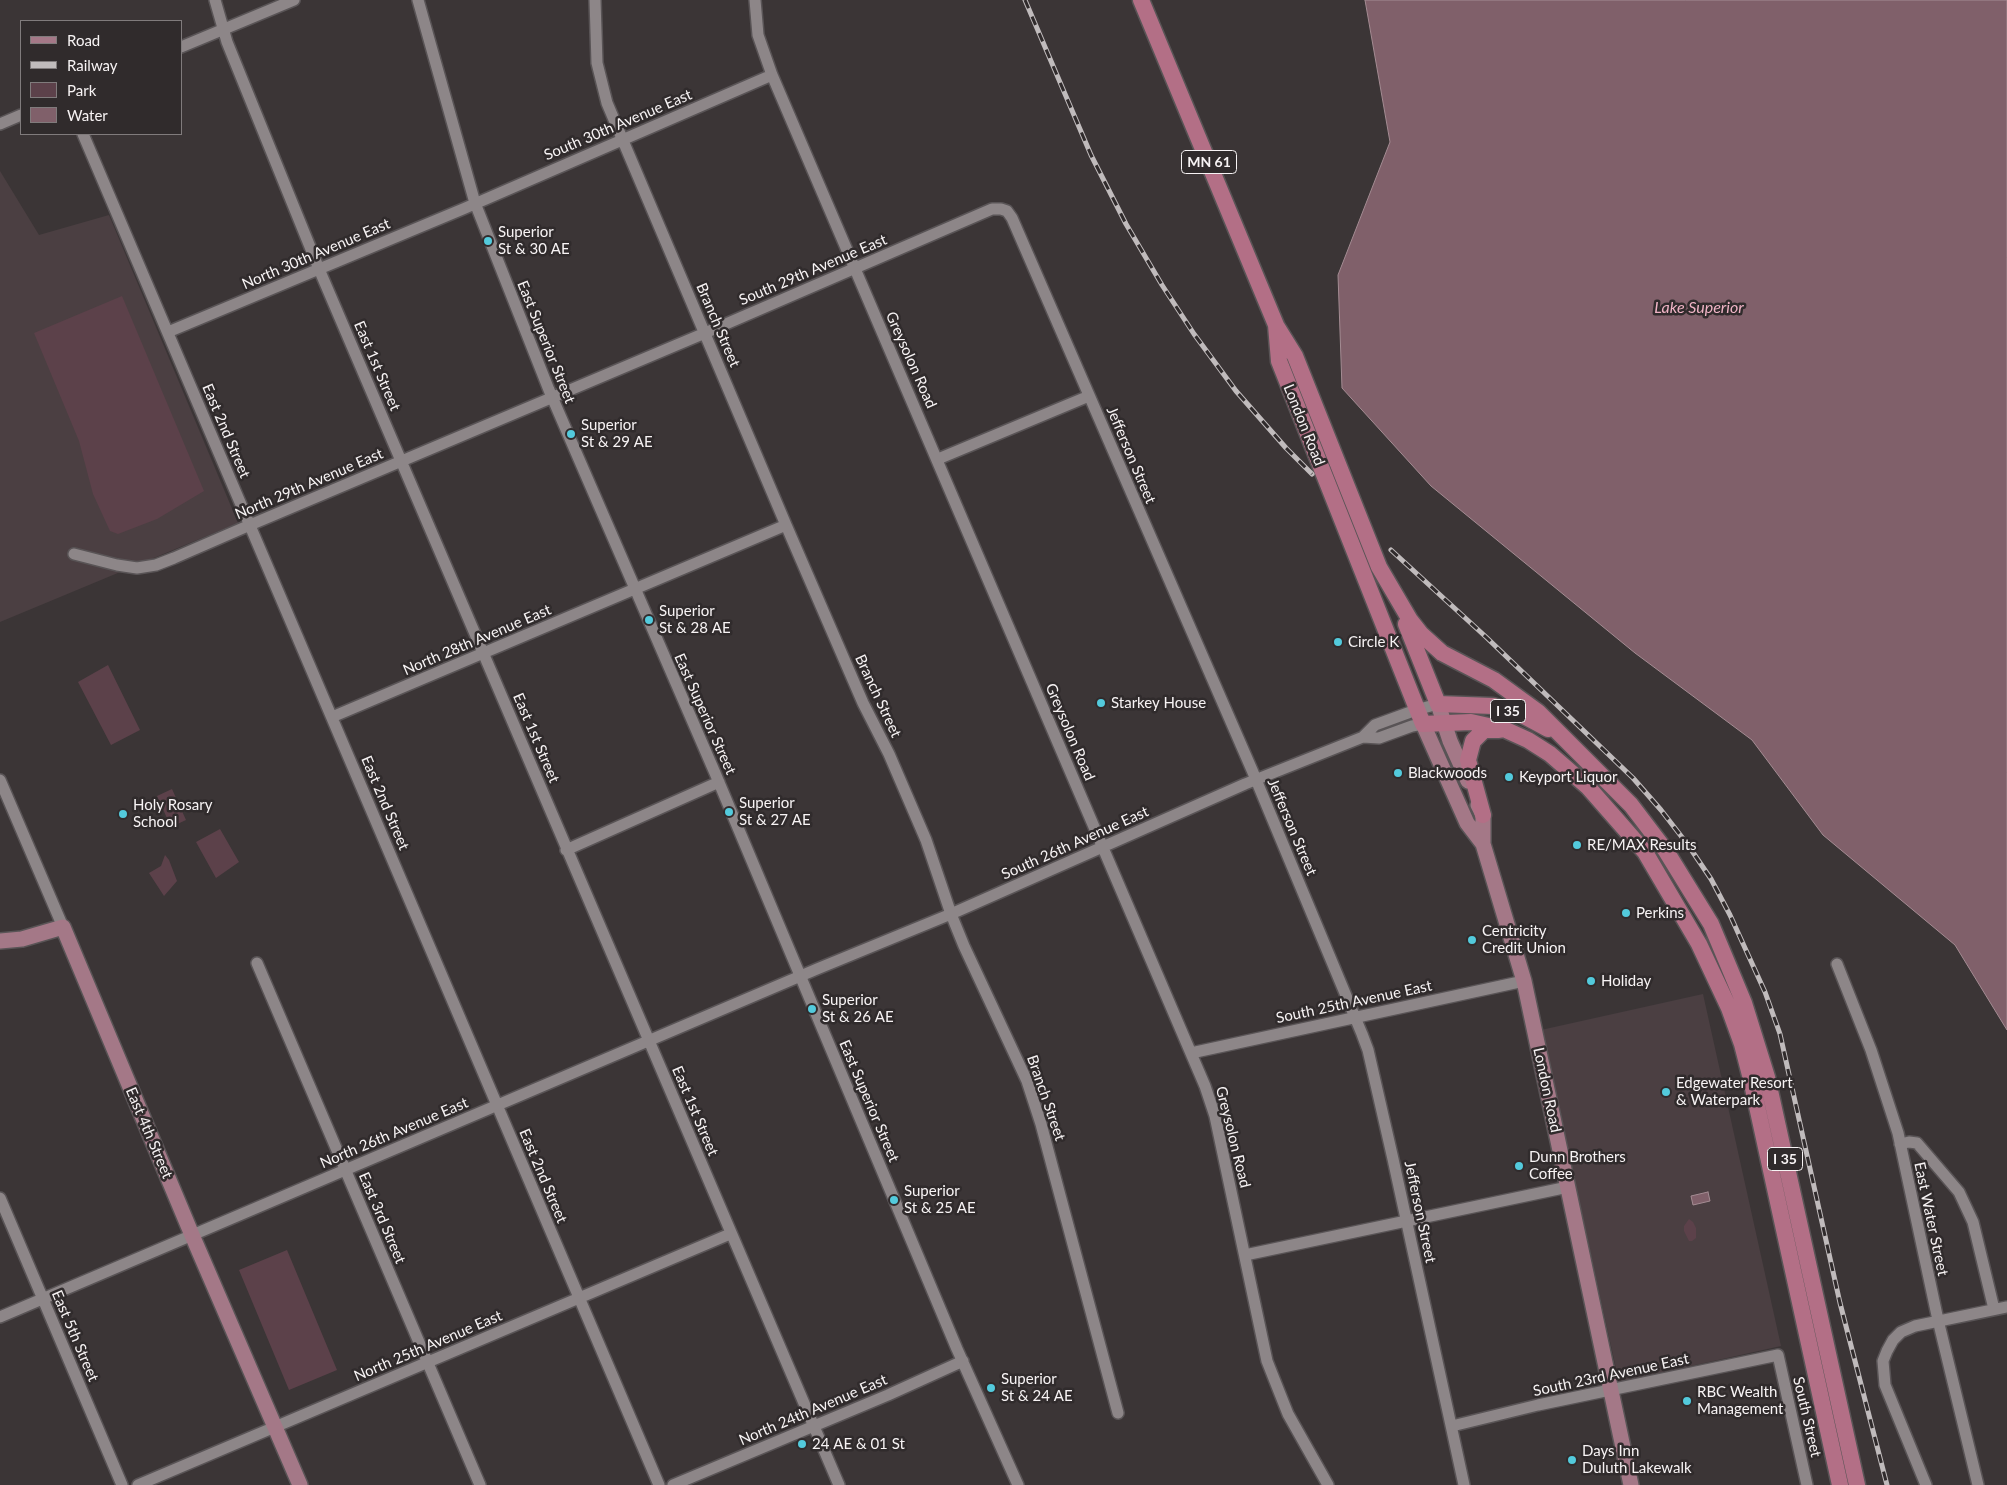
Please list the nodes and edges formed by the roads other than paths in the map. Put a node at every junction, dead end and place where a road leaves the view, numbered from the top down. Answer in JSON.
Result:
{"nodes":[{"id":1,"x":215,"y":0,"type":"edge"},
{"id":2,"x":294,"y":0,"type":"edge"},
{"id":3,"x":418,"y":0,"type":"edge"},
{"id":4,"x":595,"y":0,"type":"edge"},
{"id":5,"x":755,"y":0,"type":"edge"},
{"id":6,"x":1141,"y":0,"type":"edge"},
{"id":7,"x":223,"y":30,"type":"junction"},
{"id":8,"x":182,"y":47,"type":"edge"},
{"id":9,"x":772,"y":75,"type":"junction"},
{"id":10,"x":20,"y":115,"type":"edge"},
{"id":11,"x":0,"y":124,"type":"edge"},
{"id":12,"x":83,"y":135,"type":"edge"},
{"id":13,"x":622,"y":139,"type":"junction"},
{"id":14,"x":475,"y":203,"type":"junction"},
{"id":15,"x":1005,"y":210,"type":"joint"},
{"id":16,"x":854,"y":268,"type":"junction"},
{"id":17,"x":319,"y":269,"type":"junction"},
{"id":18,"x":1276,"y":325,"type":"junction"},
{"id":19,"x":168,"y":332,"type":"junction"},
{"id":20,"x":705,"y":333,"type":"junction"},
{"id":21,"x":1089,"y":396,"type":"junction"},
{"id":22,"x":552,"y":398,"type":"junction"},
{"id":23,"x":938,"y":459,"type":"junction"},
{"id":24,"x":402,"y":461,"type":"junction"},
{"id":25,"x":250,"y":525,"type":"junction"},
{"id":26,"x":786,"y":525,"type":"junction"},
{"id":27,"x":74,"y":554,"type":"dead end"},
{"id":28,"x":1379,"y":567,"type":"junction"},
{"id":29,"x":634,"y":590,"type":"junction"},
{"id":30,"x":483,"y":654,"type":"junction"},
{"id":31,"x":1438,"y":704,"type":"junction"},
{"id":32,"x":332,"y":717,"type":"junction"},
{"id":33,"x":1419,"y":717,"type":"junction"},
{"id":34,"x":1445,"y":722,"type":"junction"},
{"id":35,"x":1506,"y":730,"type":"junction"},
{"id":36,"x":1363,"y":737,"type":"junction"},
{"id":37,"x":1570,"y":744,"type":"junction"},
{"id":38,"x":0,"y":780,"type":"edge"},
{"id":39,"x":1256,"y":780,"type":"junction"},
{"id":40,"x":719,"y":782,"type":"junction"},
{"id":41,"x":1483,"y":815,"type":"junction"},
{"id":42,"x":1483,"y":844,"type":"junction"},
{"id":43,"x":1103,"y":847,"type":"junction"},
{"id":44,"x":566,"y":850,"type":"junction"},
{"id":45,"x":950,"y":914,"type":"junction"},
{"id":46,"x":63,"y":927,"type":"junction"},
{"id":47,"x":0,"y":942,"type":"edge"},
{"id":48,"x":258,"y":963,"type":"dead end"},
{"id":49,"x":1837,"y":964,"type":"dead end"},
{"id":50,"x":799,"y":976,"type":"junction"},
{"id":51,"x":1524,"y":981,"type":"junction"},
{"id":52,"x":1355,"y":1018,"type":"junction"},
{"id":53,"x":648,"y":1041,"type":"junction"},
{"id":54,"x":1191,"y":1053,"type":"junction"},
{"id":55,"x":496,"y":1106,"type":"junction"},
{"id":56,"x":1900,"y":1144,"type":"junction"},
{"id":57,"x":345,"y":1170,"type":"junction"},
{"id":58,"x":1568,"y":1187,"type":"junction"},
{"id":59,"x":0,"y":1198,"type":"edge"},
{"id":60,"x":1406,"y":1221,"type":"junction"},
{"id":61,"x":730,"y":1234,"type":"junction"},
{"id":62,"x":192,"y":1235,"type":"junction"},
{"id":63,"x":1245,"y":1255,"type":"junction"},
{"id":64,"x":43,"y":1299,"type":"junction"},
{"id":65,"x":579,"y":1299,"type":"junction"},
{"id":66,"x":2007,"y":1308,"type":"edge"},
{"id":67,"x":1994,"y":1309,"type":"junction"},
{"id":68,"x":0,"y":1317,"type":"edge"},
{"id":69,"x":1938,"y":1320,"type":"junction"},
{"id":70,"x":1778,"y":1355,"type":"joint"},
{"id":71,"x":427,"y":1362,"type":"junction"},
{"id":72,"x":963,"y":1362,"type":"junction"},
{"id":73,"x":1610,"y":1390,"type":"junction"},
{"id":74,"x":1118,"y":1413,"type":"dead end"},
{"id":75,"x":814,"y":1426,"type":"junction"},
{"id":76,"x":1452,"y":1426,"type":"junction"},
{"id":77,"x":275,"y":1427,"type":"junction"},
{"id":78,"x":122,"y":1485,"type":"edge"},
{"id":79,"x":138,"y":1485,"type":"edge"},
{"id":80,"x":300,"y":1485,"type":"edge"},
{"id":81,"x":480,"y":1485,"type":"edge"},
{"id":82,"x":659,"y":1485,"type":"edge"},
{"id":83,"x":673,"y":1485,"type":"edge"},
{"id":84,"x":838,"y":1485,"type":"edge"},
{"id":85,"x":1018,"y":1485,"type":"edge"},
{"id":86,"x":1328,"y":1485,"type":"edge"},
{"id":87,"x":1464,"y":1485,"type":"edge"},
{"id":88,"x":1631,"y":1485,"type":"edge"},
{"id":89,"x":1807,"y":1485,"type":"edge"},
{"id":90,"x":1840,"y":1485,"type":"edge"},
{"id":91,"x":1856,"y":1485,"type":"edge"},
{"id":92,"x":1926,"y":1485,"type":"edge"},
{"id":93,"x":1978,"y":1485,"type":"edge"}],
"edges":[{"from":1,"to":7,"type":"street","name":"East 1st Street"},
{"from":2,"to":7,"type":"street"},
{"from":3,"to":14,"type":"street","name":"East Superior Street"},
{"from":4,"to":13,"type":"street","name":"Branch Street"},
{"from":5,"to":9,"type":"street","name":"Greysolon Road"},
{"from":6,"to":18,"type":"highway","name":"London Road","number":"MN 61"},
{"from":7,"to":8,"type":"street"},
{"from":7,"to":17,"type":"street","name":"East 1st Street"},
{"from":9,"to":13,"type":"street","name":"South 30th Avenue East"},
{"from":9,"to":16,"type":"street","name":"Greysolon Road"},
{"from":10,"to":11,"type":"street"},
{"from":12,"to":19,"type":"street","name":"East 2nd Street"},
{"from":13,"to":14,"type":"street","name":"South 30th Avenue East"},
{"from":13,"to":20,"type":"street","name":"Branch Street"},
{"from":14,"to":17,"type":"street","name":"North 30th Avenue East"},
{"from":14,"to":22,"type":"street","name":"East Superior Street"},
{"from":15,"to":16,"type":"street","name":"South 29th Avenue East"},
{"from":15,"to":21,"type":"street","name":"Jefferson Street"},
{"from":16,"to":20,"type":"street","name":"South 29th Avenue East"},
{"from":16,"to":23,"type":"street","name":"Greysolon Road"},
{"from":17,"to":19,"type":"street","name":"North 30th Avenue East"},
{"from":17,"to":24,"type":"street","name":"East 1st Street"},
{"from":18,"to":28,"type":"highway","number":"MN 61"},
{"from":18,"to":33,"type":"highway","name":"London Road","number":"MN 61"},
{"from":19,"to":25,"type":"street","name":"East 2nd Street"},
{"from":20,"to":22,"type":"street","name":"South 29th Avenue East"},
{"from":20,"to":26,"type":"street","name":"Branch Street"},
{"from":21,"to":23,"type":"street"},
{"from":21,"to":39,"type":"street","name":"Jefferson Street"},
{"from":22,"to":24,"type":"street","name":"North 29th Avenue East"},
{"from":22,"to":29,"type":"street","name":"East Superior Street"},
{"from":23,"to":43,"type":"street","name":"Greysolon Road"},
{"from":24,"to":25,"type":"street","name":"North 29th Avenue East"},
{"from":24,"to":30,"type":"street","name":"East 1st Street"},
{"from":25,"to":27,"type":"street","name":"North 29th Avenue East"},
{"from":25,"to":32,"type":"street","name":"East 2nd Street"},
{"from":26,"to":29,"type":"street","name":"North 28th Avenue East"},
{"from":26,"to":45,"type":"street","name":"Branch Street"},
{"from":28,"to":31,"type":"highway","name":"London Road","number":"MN 61"},
{"from":28,"to":37,"type":"highway"},
{"from":29,"to":30,"type":"street","name":"North 28th Avenue East"},
{"from":29,"to":40,"type":"street","name":"East Superior Street"},
{"from":30,"to":32,"type":"street","name":"North 28th Avenue East"},
{"from":30,"to":44,"type":"street","name":"East 1st Street"},
{"from":31,"to":33,"type":"street"},
{"from":31,"to":34,"type":"main road","name":"London Road"},
{"from":31,"to":37,"type":"highway","number":"I 35"},
{"from":32,"to":55,"type":"street","name":"East 2nd Street"},
{"from":33,"to":34,"type":"highway"},
{"from":33,"to":36,"type":"street","name":"South 26th Avenue East"},
{"from":33,"to":36,"type":"street","name":"South 26th Avenue East"},
{"from":33,"to":42,"type":"main road","name":"London Road"},
{"from":34,"to":35,"type":"highway","number":"I 35"},
{"from":34,"to":41,"type":"main road","name":"London Road"},
{"from":35,"to":41,"type":"highway"},
{"from":35,"to":90,"type":"highway","number":"I 35"},
{"from":36,"to":39,"type":"street","name":"South 26th Avenue East"},
{"from":37,"to":91,"type":"highway","number":"I 35"},
{"from":38,"to":46,"type":"street","name":"East 4th Street"},
{"from":39,"to":43,"type":"street","name":"South 26th Avenue East"},
{"from":39,"to":52,"type":"street","name":"Jefferson Street"},
{"from":40,"to":44,"type":"street"},
{"from":40,"to":50,"type":"street","name":"East Superior Street"},
{"from":41,"to":42,"type":"main road","name":"London Road"},
{"from":42,"to":51,"type":"main road","name":"London Road"},
{"from":43,"to":45,"type":"street","name":"South 26th Avenue East"},
{"from":43,"to":54,"type":"street","name":"Greysolon Road"},
{"from":44,"to":53,"type":"street","name":"East 1st Street"},
{"from":45,"to":50,"type":"street","name":"South 26th Avenue East"},
{"from":45,"to":74,"type":"street","name":"Branch Street"},
{"from":46,"to":47,"type":"main road"},
{"from":46,"to":62,"type":"main road","name":"East 4th Street"},
{"from":48,"to":57,"type":"street","name":"East 3rd Street"},
{"from":49,"to":56,"type":"street","name":"East Water Street"},
{"from":50,"to":53,"type":"street","name":"North 26th Avenue East"},
{"from":50,"to":72,"type":"street","name":"East Superior Street"},
{"from":51,"to":52,"type":"street","name":"South 25th Avenue East"},
{"from":51,"to":58,"type":"main road","name":"London Road"},
{"from":52,"to":54,"type":"street","name":"South 25th Avenue East"},
{"from":52,"to":60,"type":"street","name":"Jefferson Street"},
{"from":53,"to":55,"type":"street","name":"North 26th Avenue East"},
{"from":53,"to":61,"type":"street","name":"East 1st Street"},
{"from":54,"to":63,"type":"street","name":"Greysolon Road"},
{"from":55,"to":57,"type":"street","name":"North 26th Avenue East"},
{"from":55,"to":65,"type":"street","name":"East 2nd Street"},
{"from":56,"to":67,"type":"street"},
{"from":56,"to":69,"type":"street","name":"East Water Street"},
{"from":57,"to":62,"type":"street","name":"North 26th Avenue East"},
{"from":57,"to":71,"type":"street","name":"East 3rd Street"},
{"from":58,"to":60,"type":"street"},
{"from":58,"to":73,"type":"main road","name":"London Road"},
{"from":59,"to":64,"type":"street","name":"East 5th Street"},
{"from":60,"to":63,"type":"street"},
{"from":60,"to":76,"type":"street","name":"Jefferson Street"},
{"from":61,"to":65,"type":"street","name":"North 25th Avenue East"},
{"from":61,"to":75,"type":"street","name":"East 1st Street"},
{"from":62,"to":64,"type":"street","name":"North 26th Avenue East"},
{"from":62,"to":77,"type":"main road","name":"East 4th Street"},
{"from":63,"to":86,"type":"street","name":"Greysolon Road"},
{"from":64,"to":68,"type":"street","name":"North 26th Avenue East"},
{"from":64,"to":78,"type":"street","name":"East 5th Street"},
{"from":65,"to":71,"type":"street","name":"North 25th Avenue East"},
{"from":65,"to":82,"type":"street","name":"East 2nd Street"},
{"from":66,"to":67,"type":"street"},
{"from":67,"to":69,"type":"street"},
{"from":69,"to":92,"type":"street"},
{"from":69,"to":93,"type":"street","name":"East Water Street"},
{"from":70,"to":73,"type":"street","name":"South 23rd Avenue East"},
{"from":70,"to":89,"type":"street","name":"South Street"},
{"from":71,"to":77,"type":"street","name":"North 25th Avenue East"},
{"from":71,"to":81,"type":"street","name":"East 3rd Street"},
{"from":72,"to":75,"type":"street","name":"North 24th Avenue East"},
{"from":72,"to":85,"type":"street","name":"East Superior Street"},
{"from":73,"to":76,"type":"street","name":"South 23rd Avenue East"},
{"from":73,"to":88,"type":"main road","name":"London Road"},
{"from":75,"to":83,"type":"street","name":"North 24th Avenue East"},
{"from":75,"to":84,"type":"street","name":"East 1st Street"},
{"from":76,"to":87,"type":"street","name":"Jefferson Street"},
{"from":77,"to":79,"type":"street","name":"North 25th Avenue East"},
{"from":77,"to":80,"type":"main road","name":"East 4th Street"}]}
